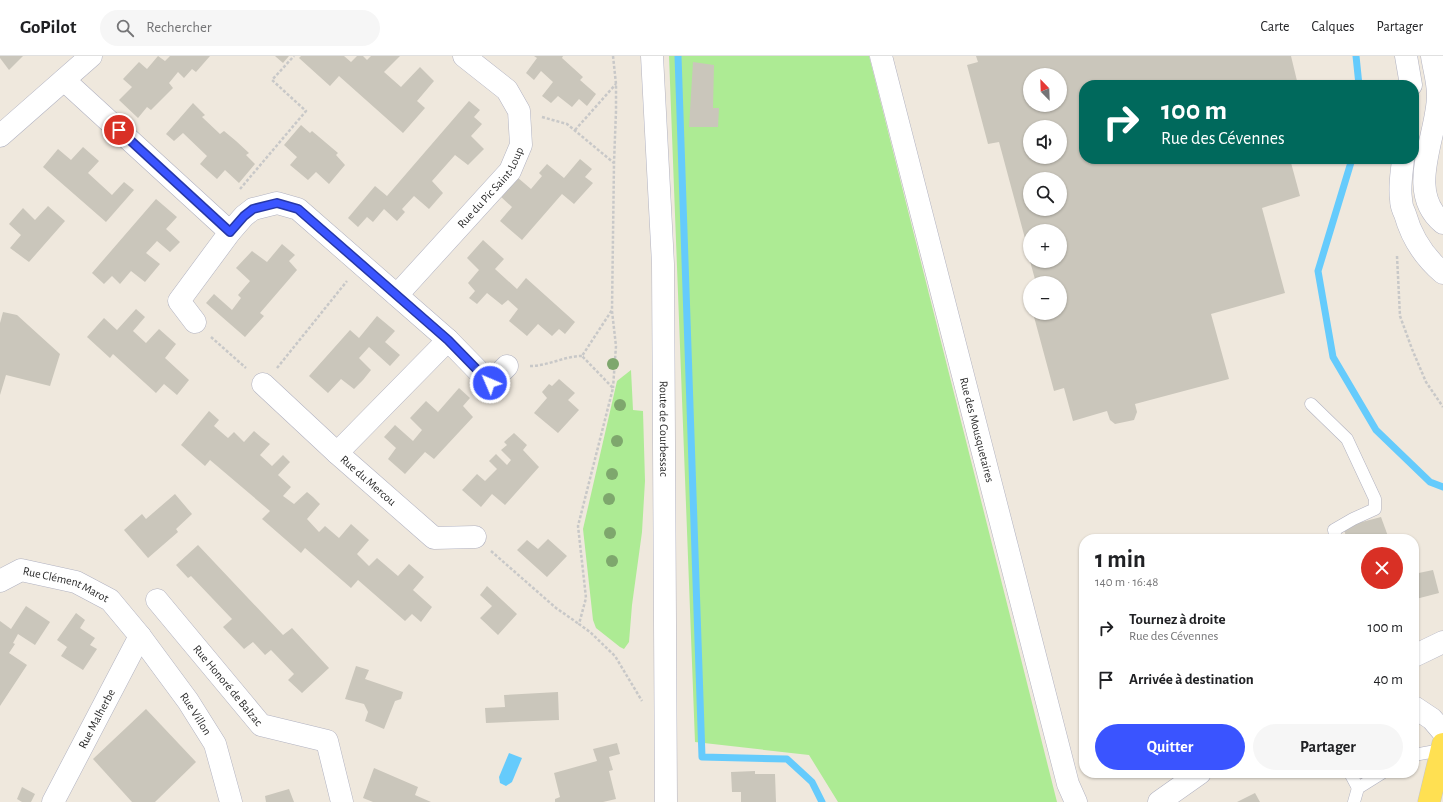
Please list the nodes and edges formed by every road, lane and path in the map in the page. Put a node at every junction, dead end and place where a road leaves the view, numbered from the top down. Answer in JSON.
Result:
{"nodes":[{"id":1,"x":91,"y":56,"type":"edge"},
{"id":2,"x":294,"y":56,"type":"edge"},
{"id":3,"x":464,"y":56,"type":"edge"},
{"id":4,"x":613,"y":56,"type":"edge"},
{"id":5,"x":652,"y":56,"type":"edge"},
{"id":6,"x":881,"y":56,"type":"edge"},
{"id":7,"x":1406,"y":56,"type":"edge"},
{"id":8,"x":1432,"y":56,"type":"edge"},
{"id":9,"x":64,"y":80,"type":"junction"},
{"id":10,"x":1410,"y":80,"type":"edge"},
{"id":11,"x":616,"y":84,"type":"junction"},
{"id":12,"x":519,"y":111,"type":"junction"},
{"id":13,"x":575,"y":130,"type":"junction"},
{"id":14,"x":0,"y":136,"type":"edge"},
{"id":15,"x":614,"y":163,"type":"junction"},
{"id":16,"x":1402,"y":164,"type":"edge"},
{"id":17,"x":1443,"y":223,"type":"edge"},
{"id":18,"x":237,"y":224,"type":"junction"},
{"id":19,"x":1396,"y":256,"type":"dead end"},
{"id":20,"x":361,"y":264,"type":"junction"},
{"id":21,"x":1443,"y":273,"type":"edge"},
{"id":22,"x":397,"y":295,"type":"junction"},
{"id":23,"x":612,"y":310,"type":"junction"},
{"id":24,"x":195,"y":322,"type":"dead end"},
{"id":25,"x":211,"y":337,"type":"dead end"},
{"id":26,"x":448,"y":340,"type":"junction"},
{"id":27,"x":582,"y":356,"type":"junction"},
{"id":28,"x":507,"y":366,"type":"joint"},
{"id":29,"x":263,"y":384,"type":"junction"},
{"id":30,"x":613,"y":388,"type":"junction"},
{"id":31,"x":1311,"y":404,"type":"dead end"},
{"id":32,"x":1443,"y":407,"type":"edge"},
{"id":33,"x":337,"y":453,"type":"junction"},
{"id":34,"x":1335,"y":534,"type":"edge"},
{"id":35,"x":475,"y":536,"type":"joint"},
{"id":36,"x":0,"y":581,"type":"edge"},
{"id":37,"x":157,"y":600,"type":"dead end"},
{"id":38,"x":579,"y":624,"type":"junction"},
{"id":39,"x":140,"y":636,"type":"junction"},
{"id":40,"x":1443,"y":642,"type":"edge"},
{"id":41,"x":1419,"y":654,"type":"edge"},
{"id":42,"x":646,"y":707,"type":"dead end"},
{"id":43,"x":1419,"y":710,"type":"edge"},
{"id":44,"x":1442,"y":742,"type":"edge"},
{"id":45,"x":1419,"y":753,"type":"edge"},
{"id":46,"x":1193,"y":778,"type":"edge"},
{"id":47,"x":1353,"y":778,"type":"edge"},
{"id":48,"x":1374,"y":778,"type":"edge"},
{"id":49,"x":1358,"y":788,"type":"junction"},
{"id":50,"x":53,"y":802,"type":"edge"},
{"id":51,"x":231,"y":802,"type":"edge"},
{"id":52,"x":342,"y":802,"type":"edge"},
{"id":53,"x":666,"y":802,"type":"edge"},
{"id":54,"x":1076,"y":802,"type":"edge"},
{"id":55,"x":1159,"y":802,"type":"edge"},
{"id":56,"x":1354,"y":802,"type":"edge"},
{"id":57,"x":1430,"y":802,"type":"edge"}],
"edges":[{"from":1,"to":9,"type":"street"},
{"from":2,"to":18,"type":"path"},
{"from":3,"to":12,"type":"street","name":"Rue du Pic Saint-Loup"},
{"from":4,"to":11,"type":"path"},
{"from":5,"to":53,"type":"street","name":"Route de Courbessac"},
{"from":6,"to":54,"type":"street","name":"Rue des Mousquetaires"},
{"from":7,"to":10,"type":"street"},
{"from":8,"to":17,"type":"street"},
{"from":9,"to":14,"type":"street"},
{"from":9,"to":18,"type":"street"},
{"from":11,"to":13,"type":"path"},
{"from":11,"to":15,"type":"path"},
{"from":12,"to":13,"type":"path"},
{"from":12,"to":22,"type":"street","name":"Rue du Pic Saint-Loup"},
{"from":13,"to":15,"type":"path"},
{"from":15,"to":23,"type":"path"},
{"from":16,"to":21,"type":"street"},
{"from":18,"to":20,"type":"street"},
{"from":18,"to":24,"type":"street"},
{"from":19,"to":32,"type":"path"},
{"from":20,"to":22,"type":"street"},
{"from":20,"to":29,"type":"path"},
{"from":22,"to":26,"type":"street"},
{"from":23,"to":27,"type":"path"},
{"from":23,"to":30,"type":"path"},
{"from":25,"to":29,"type":"path"},
{"from":26,"to":28,"type":"street"},
{"from":26,"to":33,"type":"street","name":"Rue du Mercou"},
{"from":27,"to":28,"type":"path"},
{"from":27,"to":30,"type":"path"},
{"from":29,"to":33,"type":"street"},
{"from":30,"to":38,"type":"path"},
{"from":31,"to":34,"type":"lane"},
{"from":33,"to":35,"type":"street","name":"Rue du Mercou"},
{"from":35,"to":38,"type":"path"},
{"from":36,"to":39,"type":"street","name":"Rue Clément Marot"},
{"from":37,"to":52,"type":"street","name":"Rue Honoré de Balzac"},
{"from":38,"to":42,"type":"path"},
{"from":39,"to":50,"type":"street","name":"Rue Malherbe"},
{"from":39,"to":51,"type":"street","name":"Rue Villon"},
{"from":40,"to":41,"type":"street"},
{"from":43,"to":44,"type":"street"},
{"from":44,"to":45,"type":"lane"},
{"from":44,"to":57,"type":"main road"},
{"from":46,"to":55,"type":"street"},
{"from":47,"to":49,"type":"lane"},
{"from":48,"to":49,"type":"lane"},
{"from":49,"to":56,"type":"lane"}]}
